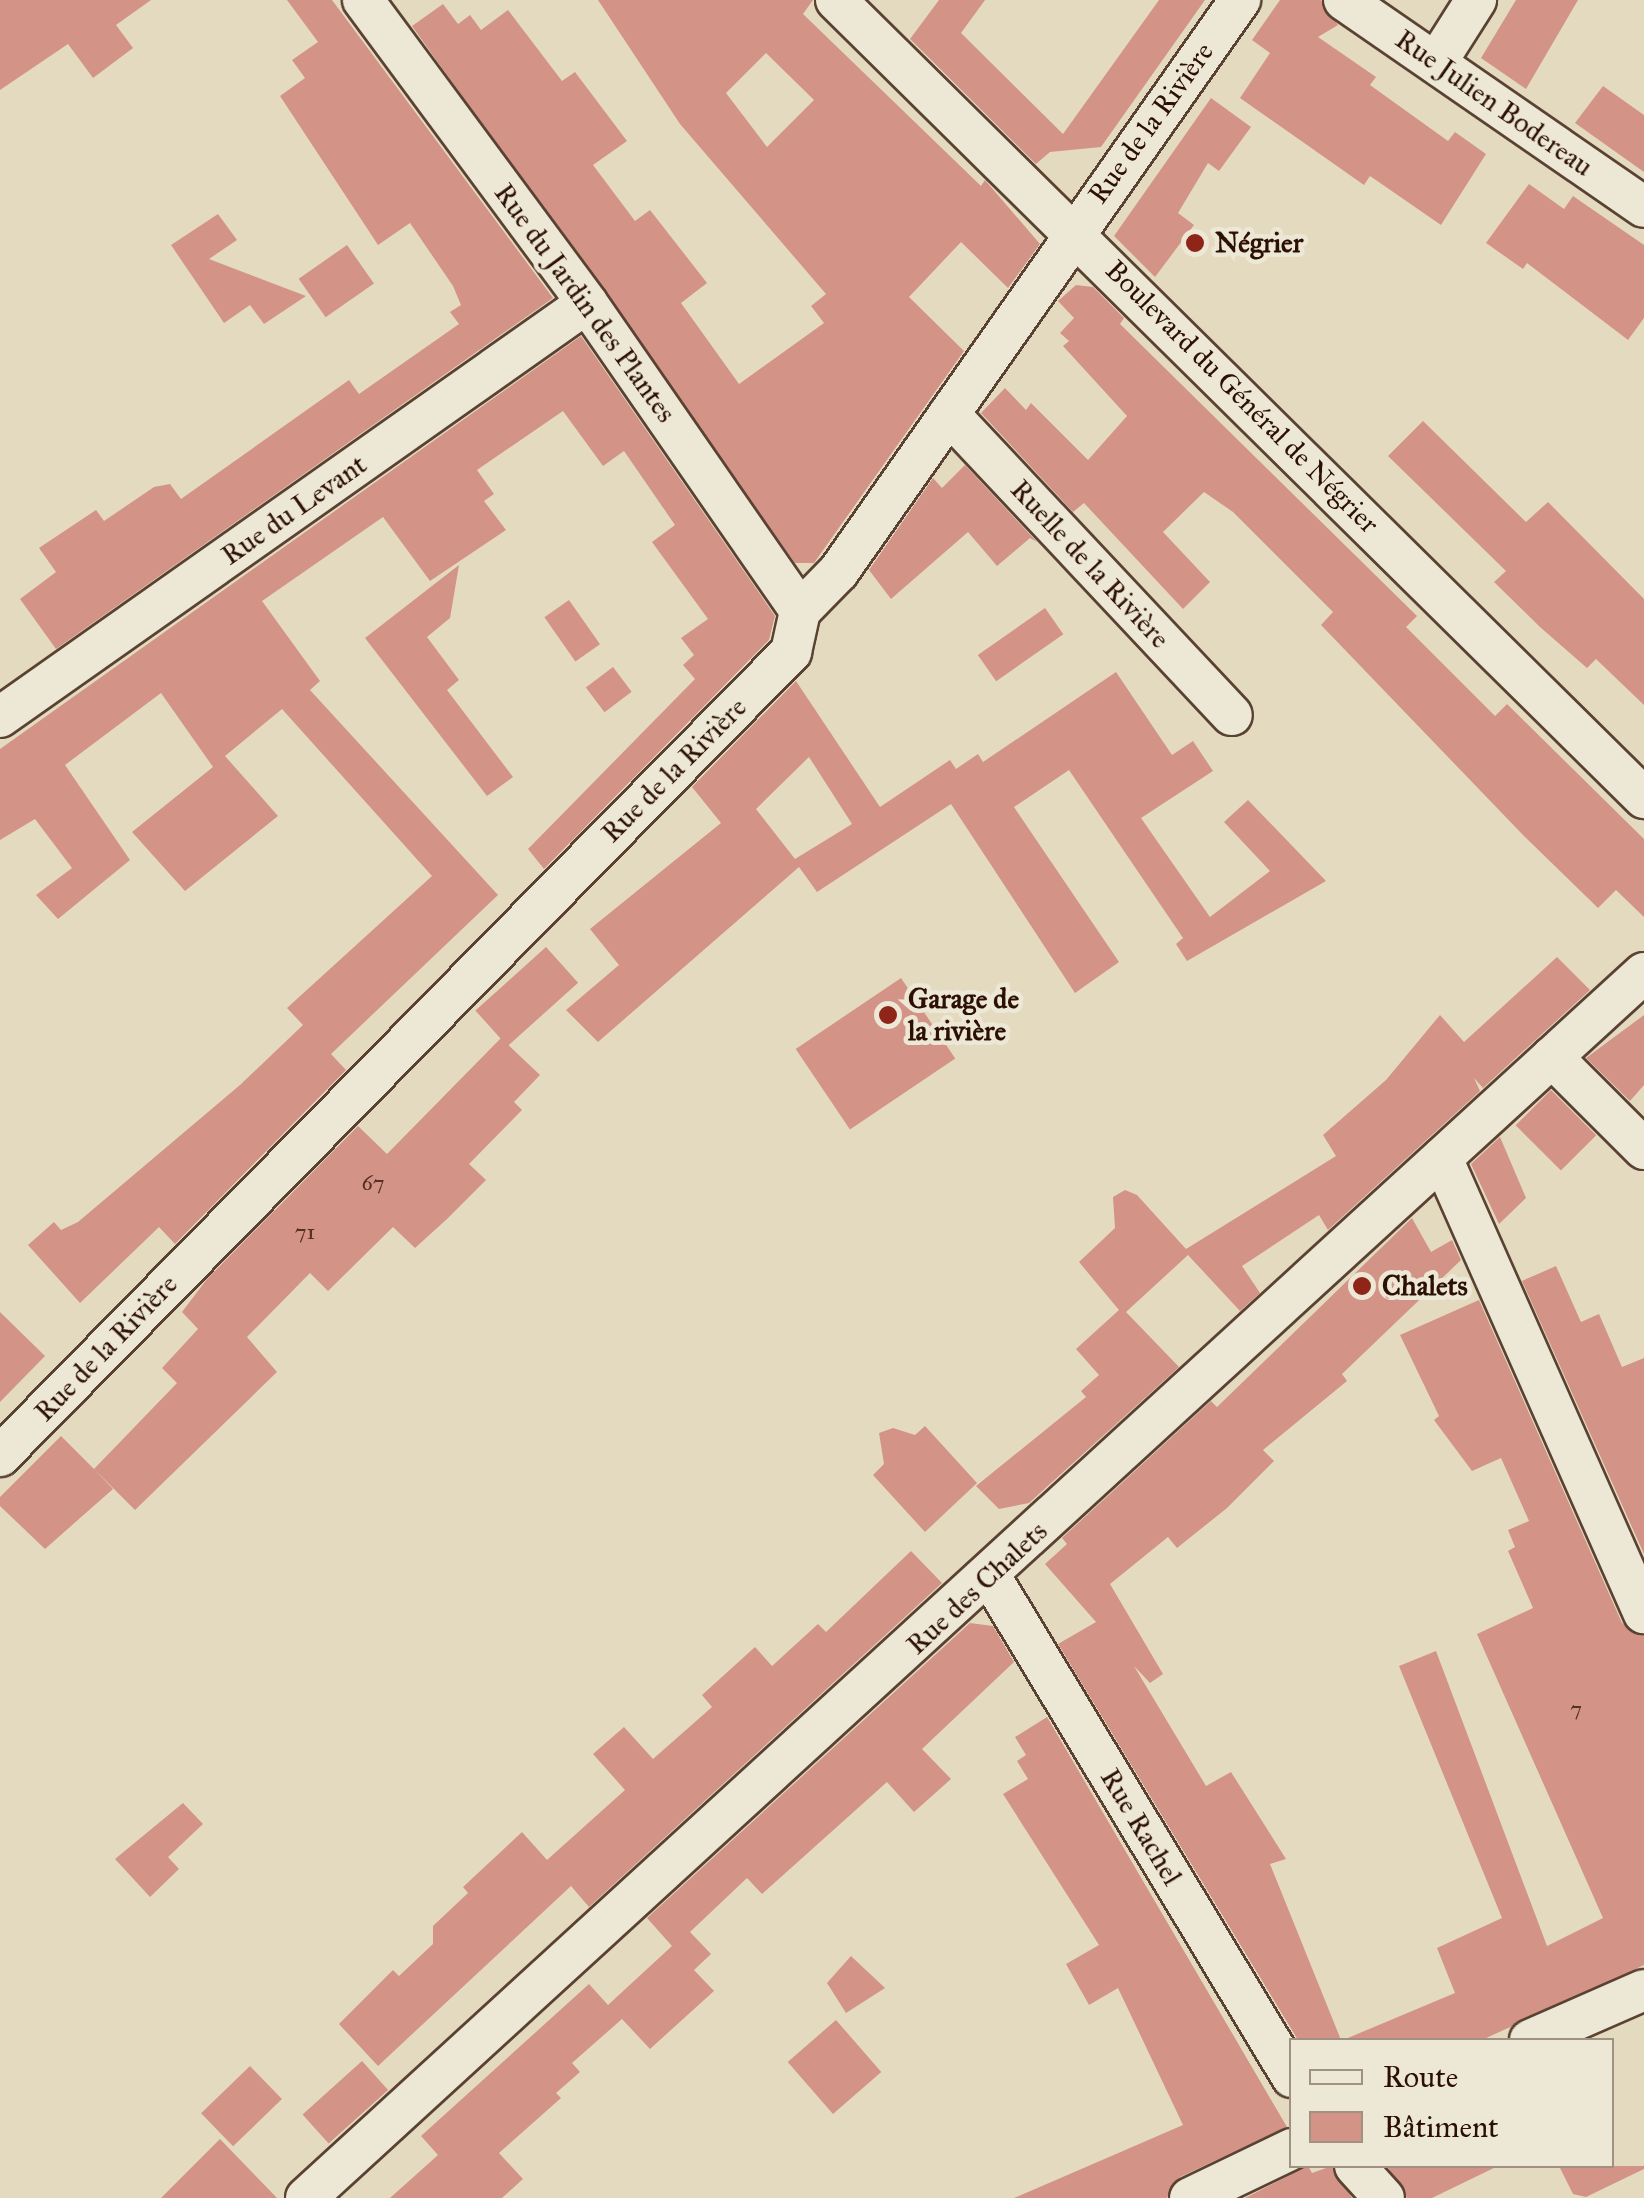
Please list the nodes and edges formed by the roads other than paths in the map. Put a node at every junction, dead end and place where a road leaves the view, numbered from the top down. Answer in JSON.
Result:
{"nodes":[{"id":1,"x":363,"y":0,"type":"edge"},
{"id":2,"x":836,"y":0,"type":"edge"},
{"id":3,"x":1240,"y":0,"type":"edge"},
{"id":4,"x":1344,"y":0,"type":"edge"},
{"id":5,"x":1476,"y":0,"type":"edge"},
{"id":6,"x":1436,"y":62,"type":"junction"},
{"id":7,"x":1644,"y":207,"type":"edge"},
{"id":8,"x":1075,"y":230,"type":"junction"},
{"id":9,"x":588,"y":303,"type":"junction"},
{"id":10,"x":949,"y":414,"type":"junction"},
{"id":11,"x":800,"y":611,"type":"junction"},
{"id":12,"x":1232,"y":715,"type":"dead end"},
{"id":13,"x":0,"y":717,"type":"edge"},
{"id":14,"x":1644,"y":798,"type":"edge"},
{"id":15,"x":1644,"y":973,"type":"edge"},
{"id":16,"x":1552,"y":1057,"type":"junction"},
{"id":17,"x":1644,"y":1150,"type":"edge"},
{"id":18,"x":1442,"y":1158,"type":"junction"},
{"id":19,"x":0,"y":1456,"type":"edge"},
{"id":20,"x":990,"y":1576,"type":"junction"},
{"id":21,"x":1644,"y":1613,"type":"edge"},
{"id":22,"x":1644,"y":1990,"type":"edge"},
{"id":23,"x":1535,"y":2038,"type":"edge"},
{"id":24,"x":1289,"y":2072,"type":"edge"},
{"id":25,"x":1289,"y":2149,"type":"edge"},
{"id":26,"x":1356,"y":2168,"type":"edge"},
{"id":27,"x":306,"y":2198,"type":"edge"},
{"id":28,"x":1190,"y":2198,"type":"edge"},
{"id":29,"x":1384,"y":2198,"type":"edge"}],
"edges":[{"from":1,"to":9,"type":"street","name":"Rue du Jardin des Plantes"},
{"from":2,"to":8,"type":"street","name":"Boulevard du Général de Négrier"},
{"from":3,"to":8,"type":"street","name":"Rue de la Rivière"},
{"from":4,"to":6,"type":"street","name":"Rue Julien Bodereau"},
{"from":5,"to":6,"type":"street"},
{"from":6,"to":7,"type":"street","name":"Rue Julien Bodereau"},
{"from":8,"to":10,"type":"street","name":"Rue de la Rivière"},
{"from":8,"to":14,"type":"street","name":"Boulevard du Général de Négrier"},
{"from":9,"to":11,"type":"street","name":"Rue du Jardin des Plantes"},
{"from":9,"to":13,"type":"street","name":"Rue du Levant"},
{"from":10,"to":11,"type":"street","name":"Rue de la Rivière"},
{"from":10,"to":12,"type":"street","name":"Ruelle de la Rivière"},
{"from":11,"to":19,"type":"street","name":"Rue de la Rivière"},
{"from":15,"to":16,"type":"street","name":"Rue des Chalets"},
{"from":16,"to":17,"type":"street"},
{"from":16,"to":18,"type":"street","name":"Rue des Chalets"},
{"from":18,"to":20,"type":"street","name":"Rue des Chalets"},
{"from":18,"to":21,"type":"street"},
{"from":20,"to":24,"type":"street","name":"Rue Rachel"},
{"from":20,"to":27,"type":"street","name":"Rue des Chalets"},
{"from":22,"to":23,"type":"street"},
{"from":25,"to":28,"type":"street"},
{"from":26,"to":29,"type":"street"}]}
